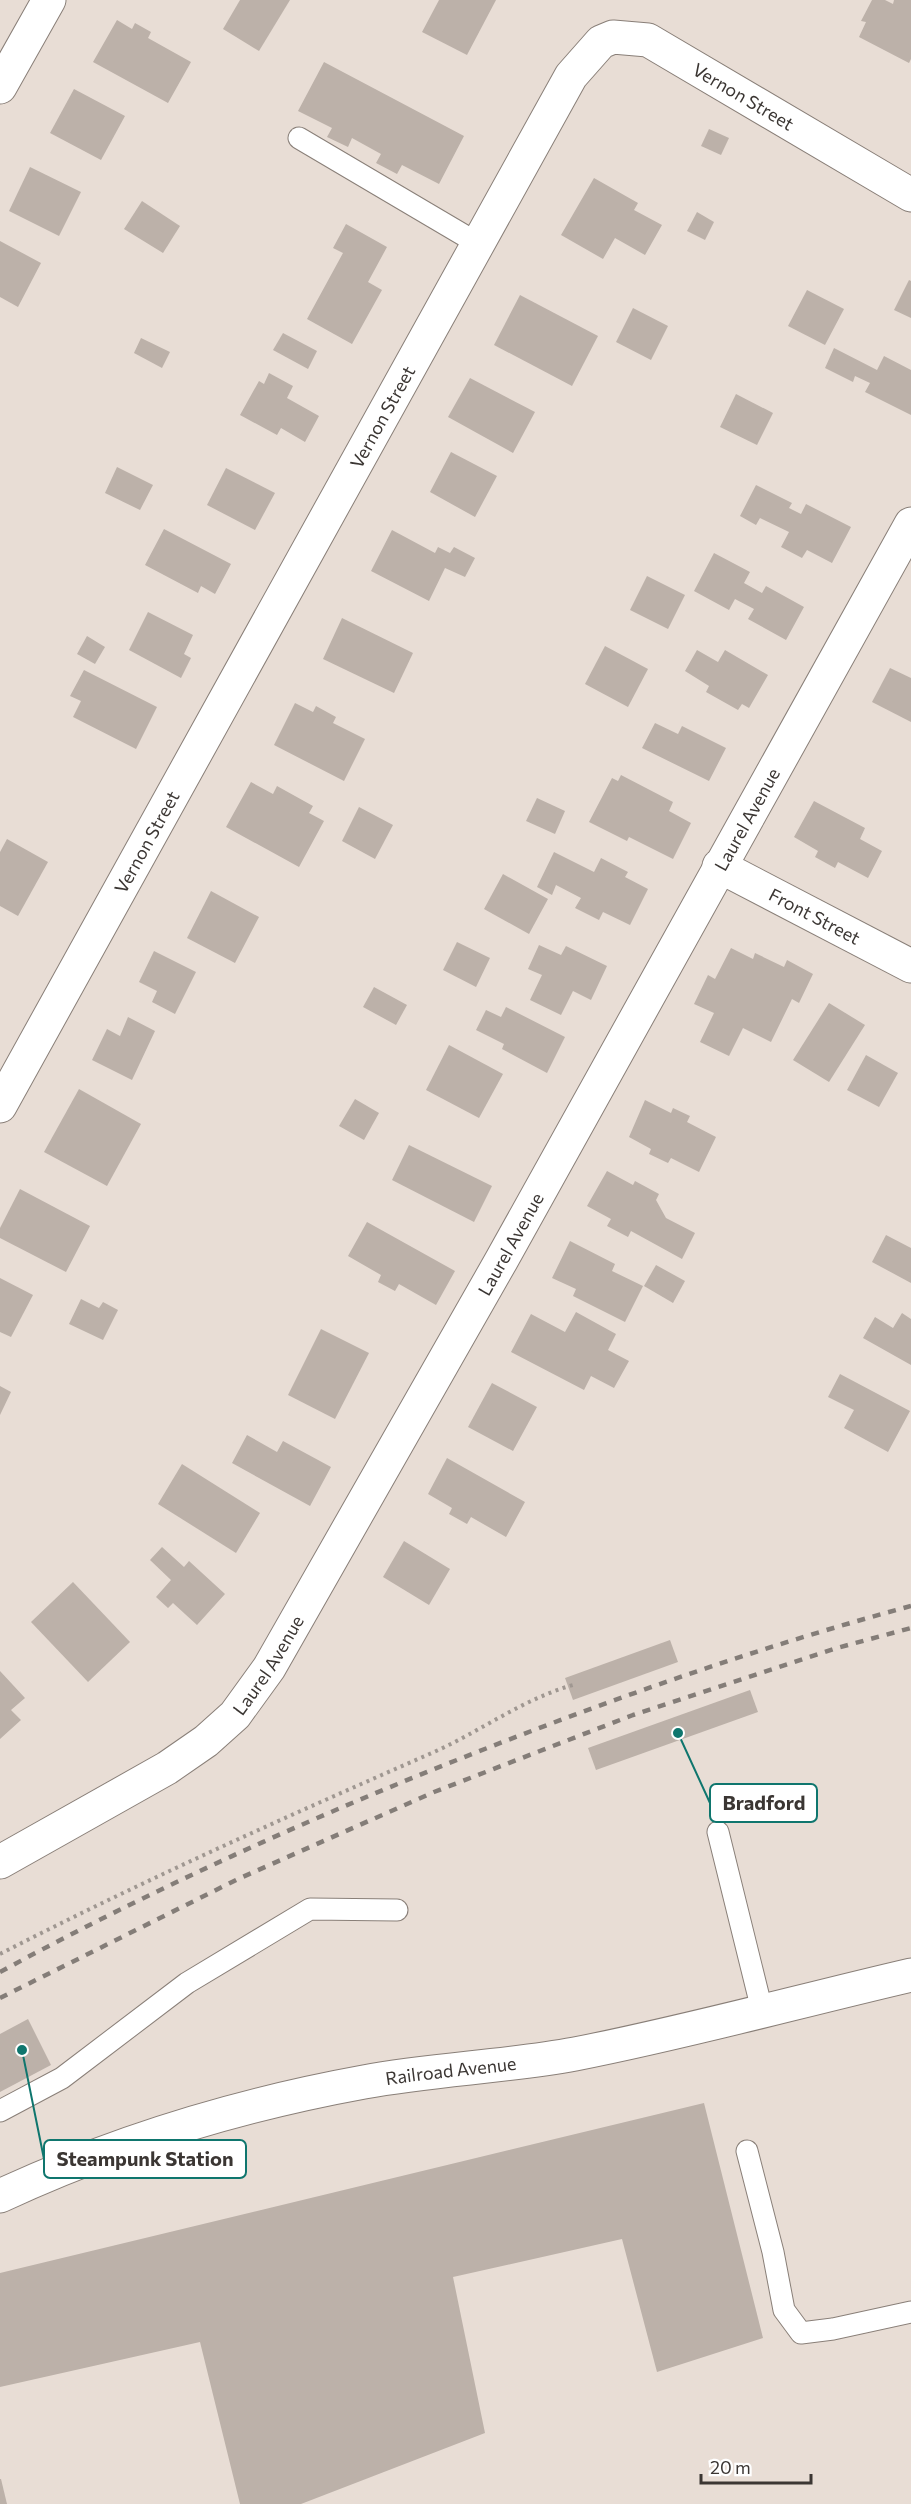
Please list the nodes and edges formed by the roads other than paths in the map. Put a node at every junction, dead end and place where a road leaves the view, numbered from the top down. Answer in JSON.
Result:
{"nodes":[{"id":1,"x":49,"y":0,"type":"edge"},
{"id":2,"x":0,"y":87,"type":"edge"},
{"id":3,"x":299,"y":138,"type":"dead end"},
{"id":4,"x":911,"y":195,"type":"edge"},
{"id":5,"x":477,"y":243,"type":"junction"},
{"id":6,"x":911,"y":524,"type":"edge"},
{"id":7,"x":719,"y":866,"type":"junction"},
{"id":8,"x":911,"y":966,"type":"edge"},
{"id":9,"x":0,"y":1106,"type":"edge"},
{"id":10,"x":718,"y":1832,"type":"dead end"},
{"id":11,"x":0,"y":1862,"type":"edge"},
{"id":12,"x":397,"y":1910,"type":"dead end"},
{"id":13,"x":911,"y":1975,"type":"edge"},
{"id":14,"x":762,"y":2010,"type":"junction"},
{"id":15,"x":0,"y":2111,"type":"edge"},
{"id":16,"x":747,"y":2151,"type":"dead end"},
{"id":17,"x":0,"y":2196,"type":"edge"},
{"id":18,"x":911,"y":2312,"type":"edge"}],
"edges":[{"from":1,"to":2,"type":"street"},
{"from":3,"to":5,"type":"lane"},
{"from":4,"to":5,"type":"street","name":"Vernon Street"},
{"from":5,"to":9,"type":"street","name":"Vernon Street"},
{"from":6,"to":7,"type":"street","name":"Laurel Avenue"},
{"from":7,"to":8,"type":"street","name":"Front Street"},
{"from":7,"to":11,"type":"street","name":"Laurel Avenue"},
{"from":10,"to":14,"type":"lane"},
{"from":12,"to":15,"type":"lane"},
{"from":13,"to":14,"type":"street","name":"Railroad Avenue"},
{"from":14,"to":17,"type":"street","name":"Railroad Avenue"},
{"from":16,"to":18,"type":"lane"}]}
